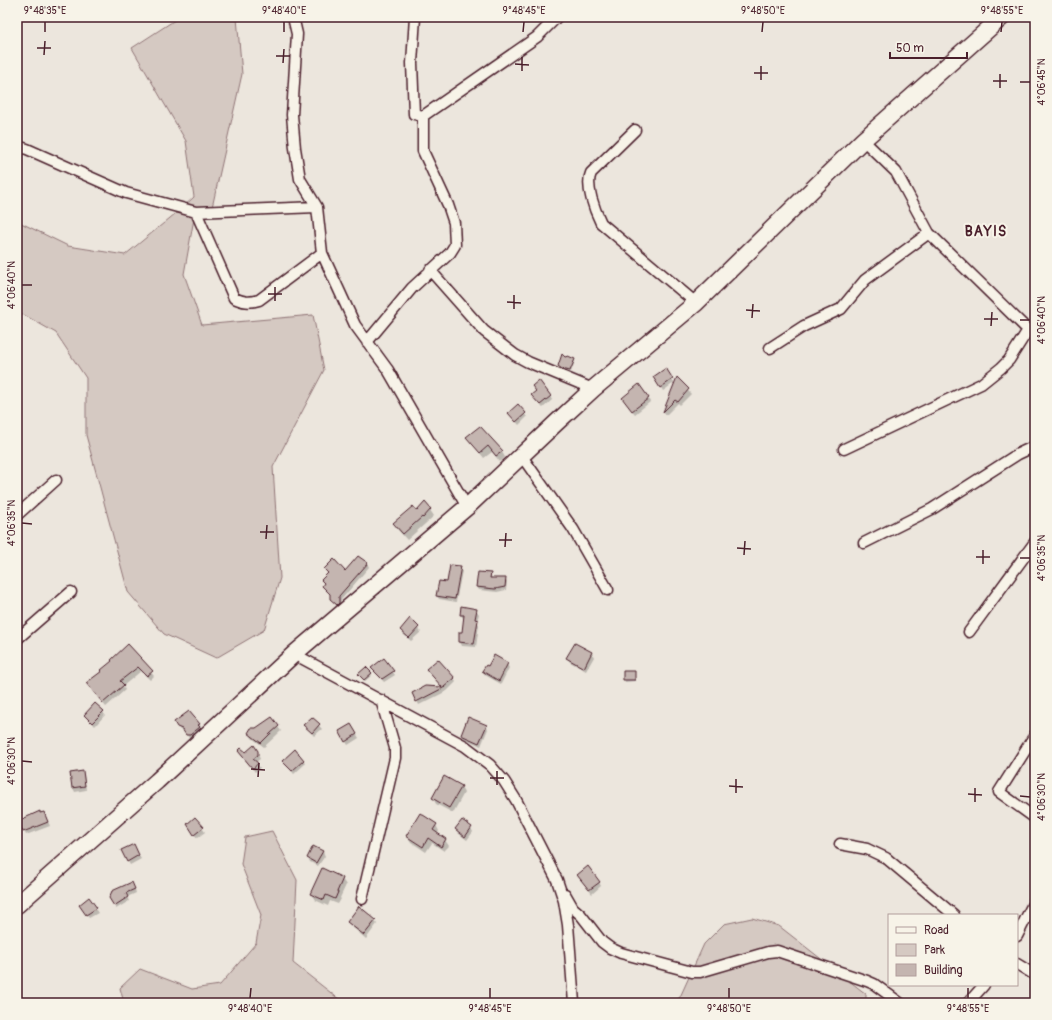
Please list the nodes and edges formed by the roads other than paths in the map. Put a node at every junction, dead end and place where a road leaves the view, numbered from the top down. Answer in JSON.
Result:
{"nodes":[{"id":1,"x":293,"y":17,"type":"edge"},
{"id":2,"x":415,"y":17,"type":"edge"},
{"id":3,"x":557,"y":17,"type":"edge"},
{"id":4,"x":1002,"y":17,"type":"edge"},
{"id":5,"x":423,"y":116,"type":"junction"},
{"id":6,"x":635,"y":130,"type":"dead end"},
{"id":7,"x":863,"y":140,"type":"junction"},
{"id":8,"x":17,"y":146,"type":"edge"},
{"id":9,"x":317,"y":207,"type":"junction"},
{"id":10,"x":196,"y":212,"type":"junction"},
{"id":11,"x":929,"y":233,"type":"junction"},
{"id":12,"x":322,"y":253,"type":"junction"},
{"id":13,"x":430,"y":270,"type":"junction"},
{"id":14,"x":696,"y":303,"type":"junction"},
{"id":15,"x":1031,"y":332,"type":"edge"},
{"id":16,"x":368,"y":342,"type":"junction"},
{"id":17,"x":770,"y":348,"type":"dead end"},
{"id":18,"x":593,"y":389,"type":"junction"},
{"id":19,"x":1035,"y":446,"type":"edge"},
{"id":20,"x":844,"y":449,"type":"dead end"},
{"id":21,"x":521,"y":455,"type":"junction"},
{"id":22,"x":56,"y":480,"type":"dead end"},
{"id":23,"x":466,"y":507,"type":"junction"},
{"id":24,"x":17,"y":515,"type":"edge"},
{"id":25,"x":1035,"y":542,"type":"edge"},
{"id":26,"x":864,"y":543,"type":"dead end"},
{"id":27,"x":608,"y":590,"type":"dead end"},
{"id":28,"x":70,"y":592,"type":"dead end"},
{"id":29,"x":969,"y":632,"type":"dead end"},
{"id":30,"x":17,"y":639,"type":"edge"},
{"id":31,"x":294,"y":654,"type":"junction"},
{"id":32,"x":381,"y":700,"type":"junction"},
{"id":33,"x":1035,"y":735,"type":"edge"},
{"id":34,"x":1035,"y":818,"type":"edge"},
{"id":35,"x":840,"y":844,"type":"dead end"},
{"id":36,"x":557,"y":880,"type":"junction"},
{"id":37,"x":362,"y":899,"type":"dead end"},
{"id":38,"x":1035,"y":900,"type":"edge"},
{"id":39,"x":17,"y":905,"type":"edge"},
{"id":40,"x":953,"y":914,"type":"edge"},
{"id":41,"x":1018,"y":934,"type":"edge"},
{"id":42,"x":1018,"y":965,"type":"edge"},
{"id":43,"x":1035,"y":975,"type":"edge"},
{"id":44,"x":983,"y":986,"type":"edge"},
{"id":45,"x":574,"y":1003,"type":"edge"},
{"id":46,"x":900,"y":1003,"type":"edge"},
{"id":47,"x":968,"y":1003,"type":"edge"}],
"edges":[{"from":1,"to":9,"type":"street"},
{"from":2,"to":5,"type":"street"},
{"from":3,"to":5,"type":"street"},
{"from":4,"to":7,"type":"main road"},
{"from":5,"to":13,"type":"street"},
{"from":6,"to":14,"type":"street"},
{"from":7,"to":11,"type":"street"},
{"from":7,"to":14,"type":"main road"},
{"from":8,"to":10,"type":"street"},
{"from":9,"to":10,"type":"street"},
{"from":9,"to":12,"type":"street"},
{"from":10,"to":12,"type":"street"},
{"from":11,"to":15,"type":"street"},
{"from":11,"to":17,"type":"street"},
{"from":12,"to":16,"type":"street"},
{"from":13,"to":16,"type":"street"},
{"from":13,"to":18,"type":"street"},
{"from":14,"to":18,"type":"main road"},
{"from":15,"to":20,"type":"street"},
{"from":16,"to":23,"type":"street"},
{"from":18,"to":21,"type":"main road"},
{"from":19,"to":26,"type":"street"},
{"from":21,"to":23,"type":"main road"},
{"from":21,"to":27,"type":"street"},
{"from":22,"to":24,"type":"street"},
{"from":23,"to":31,"type":"main road"},
{"from":25,"to":29,"type":"street"},
{"from":28,"to":30,"type":"street"},
{"from":31,"to":32,"type":"street"},
{"from":31,"to":39,"type":"main road"},
{"from":32,"to":36,"type":"street"},
{"from":32,"to":37,"type":"street"},
{"from":33,"to":34,"type":"street"},
{"from":35,"to":40,"type":"street"},
{"from":36,"to":45,"type":"street"},
{"from":36,"to":46,"type":"street"},
{"from":38,"to":41,"type":"street"},
{"from":42,"to":43,"type":"street"},
{"from":44,"to":47,"type":"street"}]}
